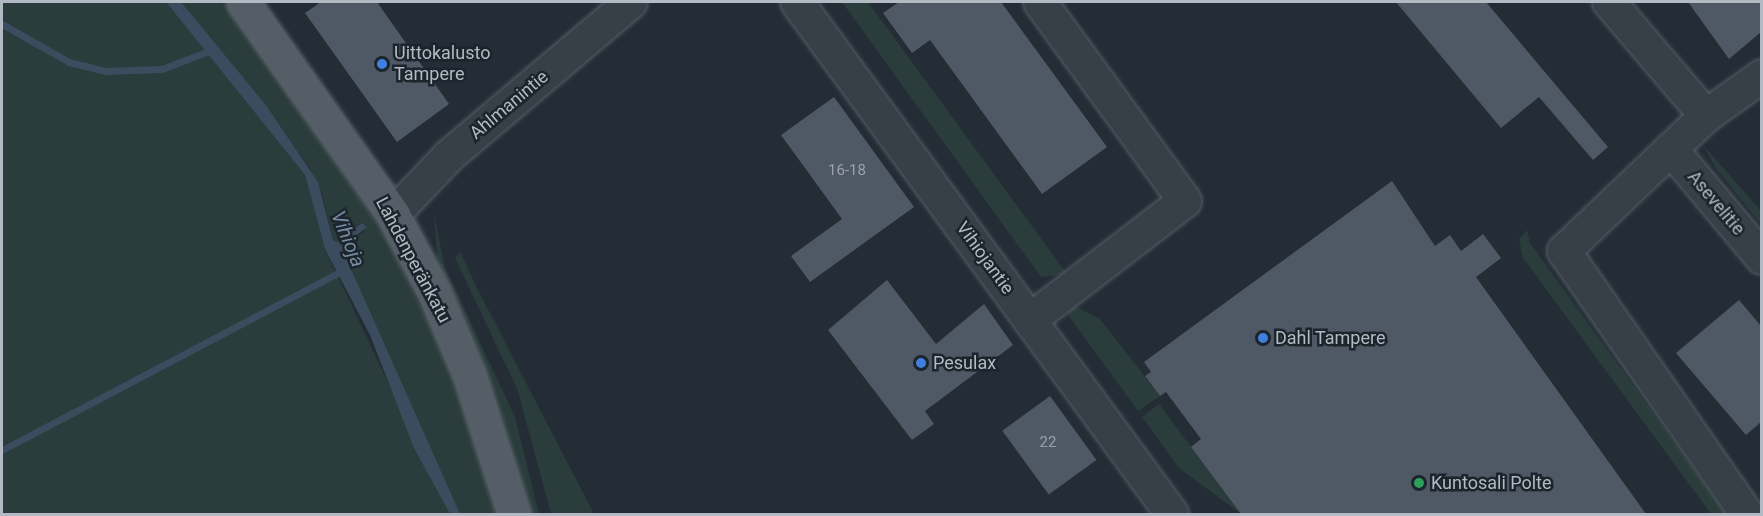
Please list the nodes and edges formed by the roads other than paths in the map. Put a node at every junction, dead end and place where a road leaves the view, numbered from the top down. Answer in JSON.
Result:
{"nodes":[{"id":1,"x":243,"y":2,"type":"edge"},
{"id":2,"x":631,"y":2,"type":"edge"},
{"id":3,"x":797,"y":2,"type":"edge"},
{"id":4,"x":1040,"y":2,"type":"edge"},
{"id":5,"x":1609,"y":2,"type":"edge"},
{"id":6,"x":1761,"y":74,"type":"edge"},
{"id":7,"x":1706,"y":116,"type":"junction"},
{"id":8,"x":1671,"y":149,"type":"junction"},
{"id":9,"x":393,"y":215,"type":"junction"},
{"id":10,"x":1761,"y":258,"type":"edge"},
{"id":11,"x":1030,"y":320,"type":"junction"},
{"id":12,"x":514,"y":514,"type":"edge"},
{"id":13,"x":1172,"y":514,"type":"edge"},
{"id":14,"x":1747,"y":514,"type":"edge"}],
"edges":[{"from":1,"to":9,"type":"main road","name":"Lahdenperänkatu"},
{"from":2,"to":9,"type":"street","name":"Ahlmanintie"},
{"from":3,"to":11,"type":"street","name":"Vihiojantie"},
{"from":4,"to":11,"type":"street"},
{"from":5,"to":7,"type":"street"},
{"from":6,"to":7,"type":"street"},
{"from":7,"to":8,"type":"street"},
{"from":8,"to":10,"type":"street","name":"Asevelitie"},
{"from":8,"to":14,"type":"street"},
{"from":9,"to":12,"type":"main road","name":"Lahdenperänkatu"},
{"from":11,"to":13,"type":"street","name":"Vihiojantie"}]}
